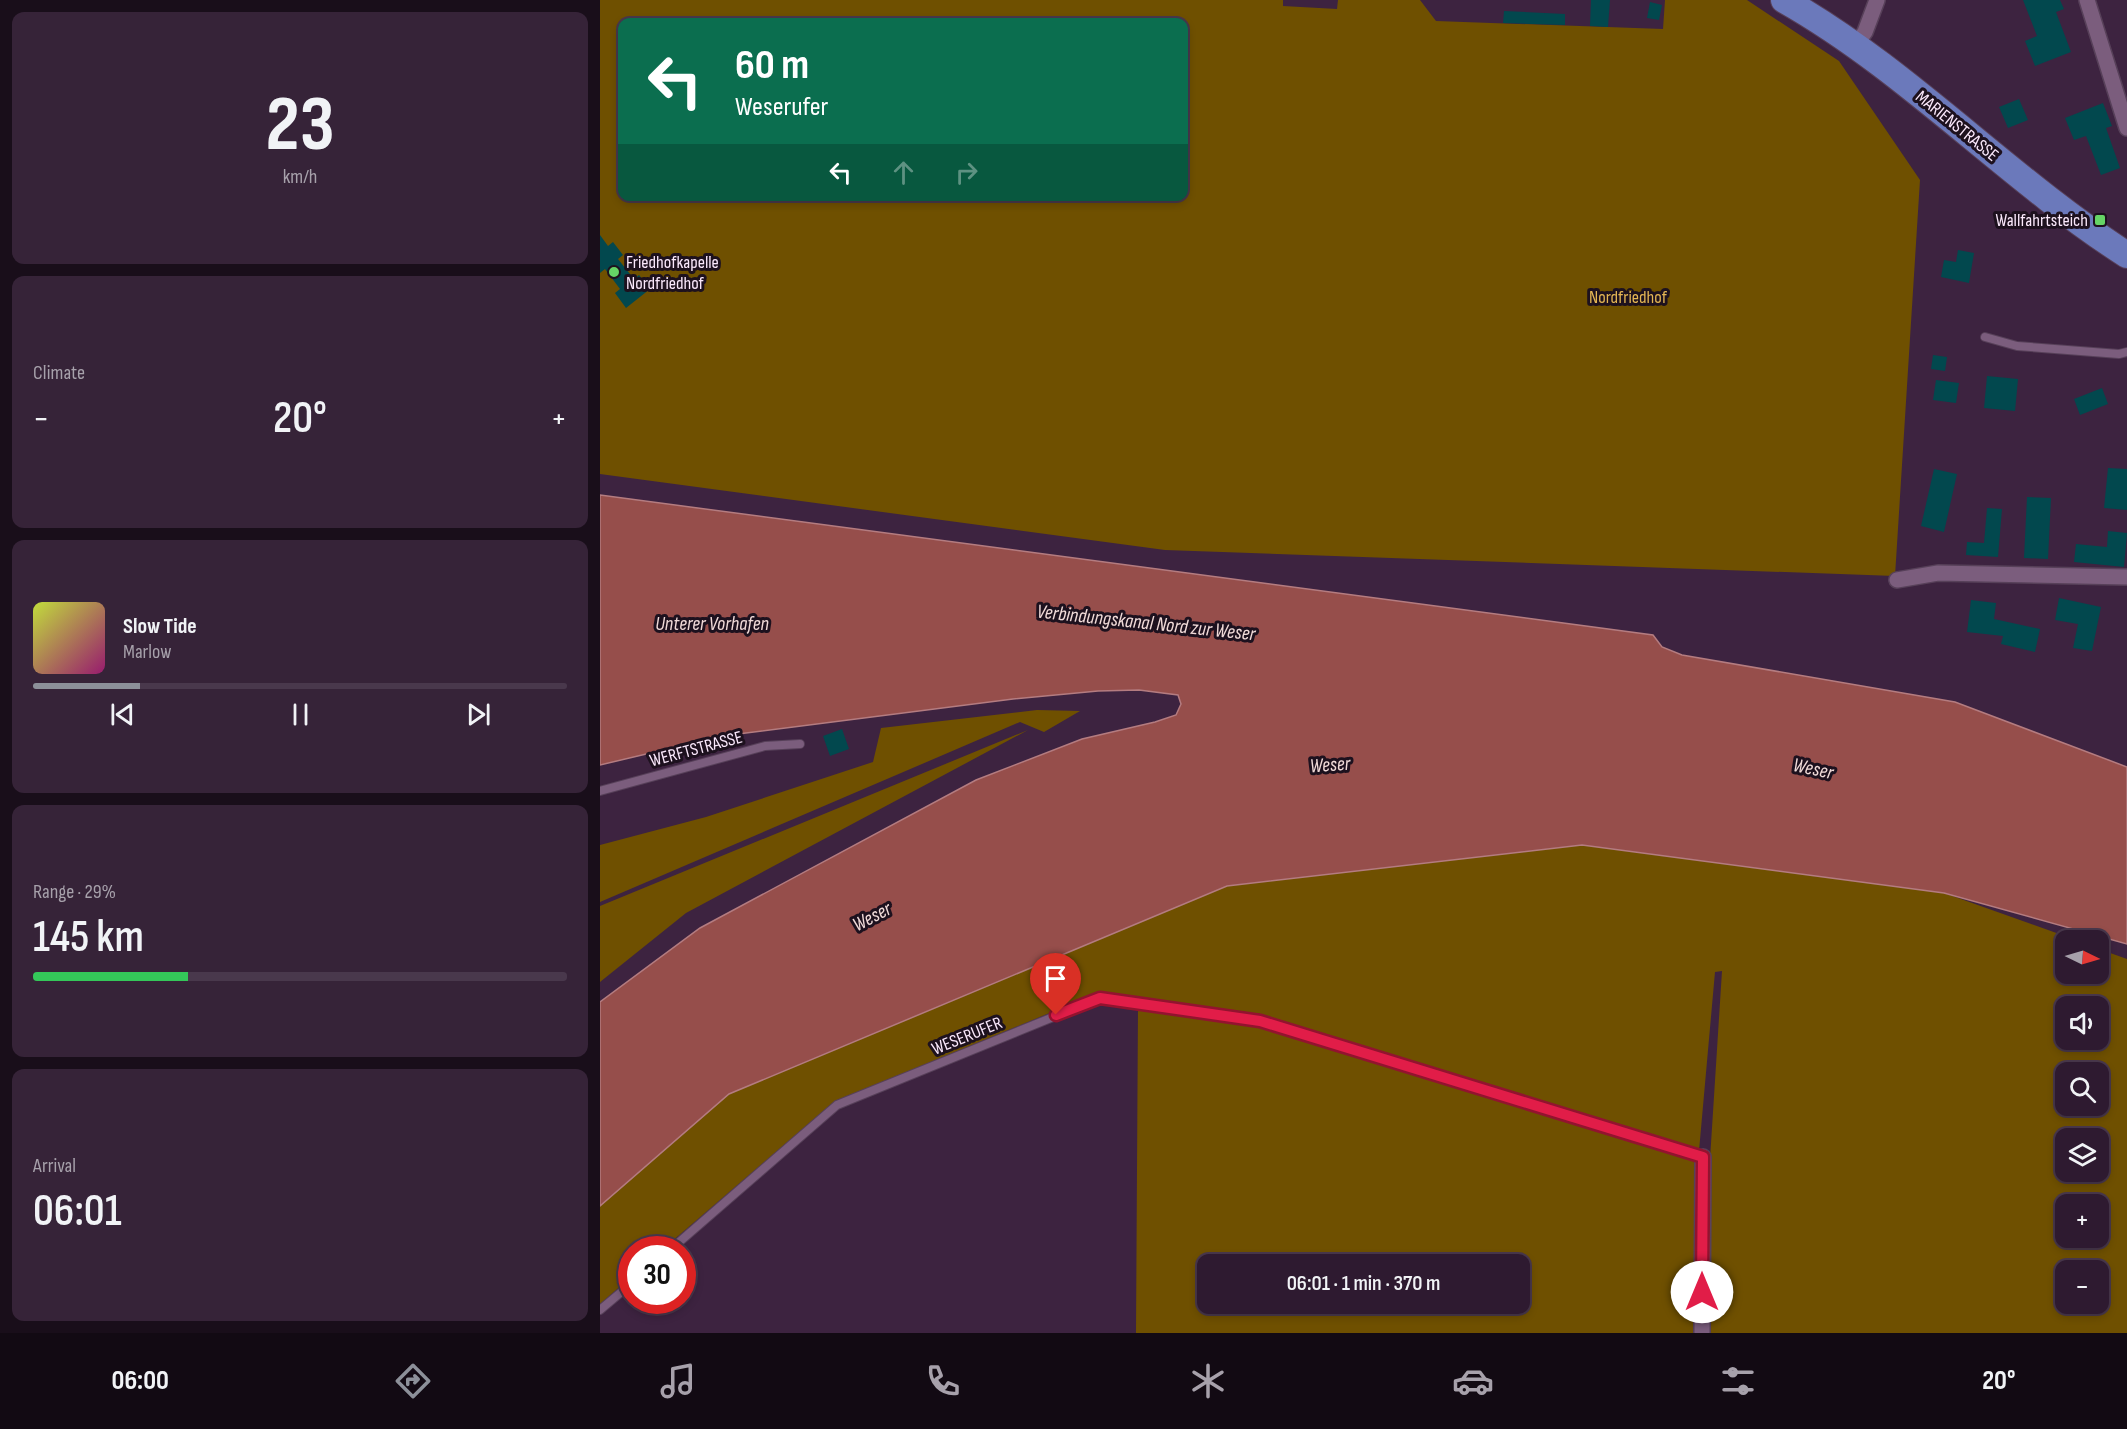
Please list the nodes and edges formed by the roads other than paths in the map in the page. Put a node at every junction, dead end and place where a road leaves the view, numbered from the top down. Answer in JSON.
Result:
{"nodes":[{"id":1,"x":1784,"y":0,"type":"edge"},
{"id":2,"x":1877,"y":0,"type":"edge"},
{"id":3,"x":2087,"y":0,"type":"edge"},
{"id":4,"x":1856,"y":45,"type":"junction"},
{"id":5,"x":2127,"y":128,"type":"edge"},
{"id":6,"x":2127,"y":255,"type":"edge"},
{"id":7,"x":1985,"y":337,"type":"dead end"},
{"id":8,"x":2127,"y":352,"type":"edge"},
{"id":9,"x":2127,"y":577,"type":"edge"},
{"id":10,"x":1897,"y":580,"type":"dead end"},
{"id":11,"x":800,"y":744,"type":"dead end"},
{"id":12,"x":600,"y":791,"type":"edge"},
{"id":13,"x":1703,"y":1157,"type":"joint"},
{"id":14,"x":686,"y":1236,"type":"edge"},
{"id":15,"x":618,"y":1295,"type":"edge"},
{"id":16,"x":600,"y":1310,"type":"edge"},
{"id":17,"x":1702,"y":1333,"type":"edge"}],
"edges":[{"from":1,"to":4,"type":"main road","name":"MARIENSTRASSE"},
{"from":2,"to":4,"type":"street"},
{"from":3,"to":5,"type":"street"},
{"from":4,"to":6,"type":"main road","name":"MARIENSTRASSE"},
{"from":7,"to":8,"type":"lane"},
{"from":9,"to":10,"type":"street"},
{"from":11,"to":12,"type":"lane","name":"WERFTSTRASSE"},
{"from":13,"to":14,"type":"lane","name":"WESERUFER"},
{"from":13,"to":17,"type":"street"},
{"from":15,"to":16,"type":"lane"}]}
